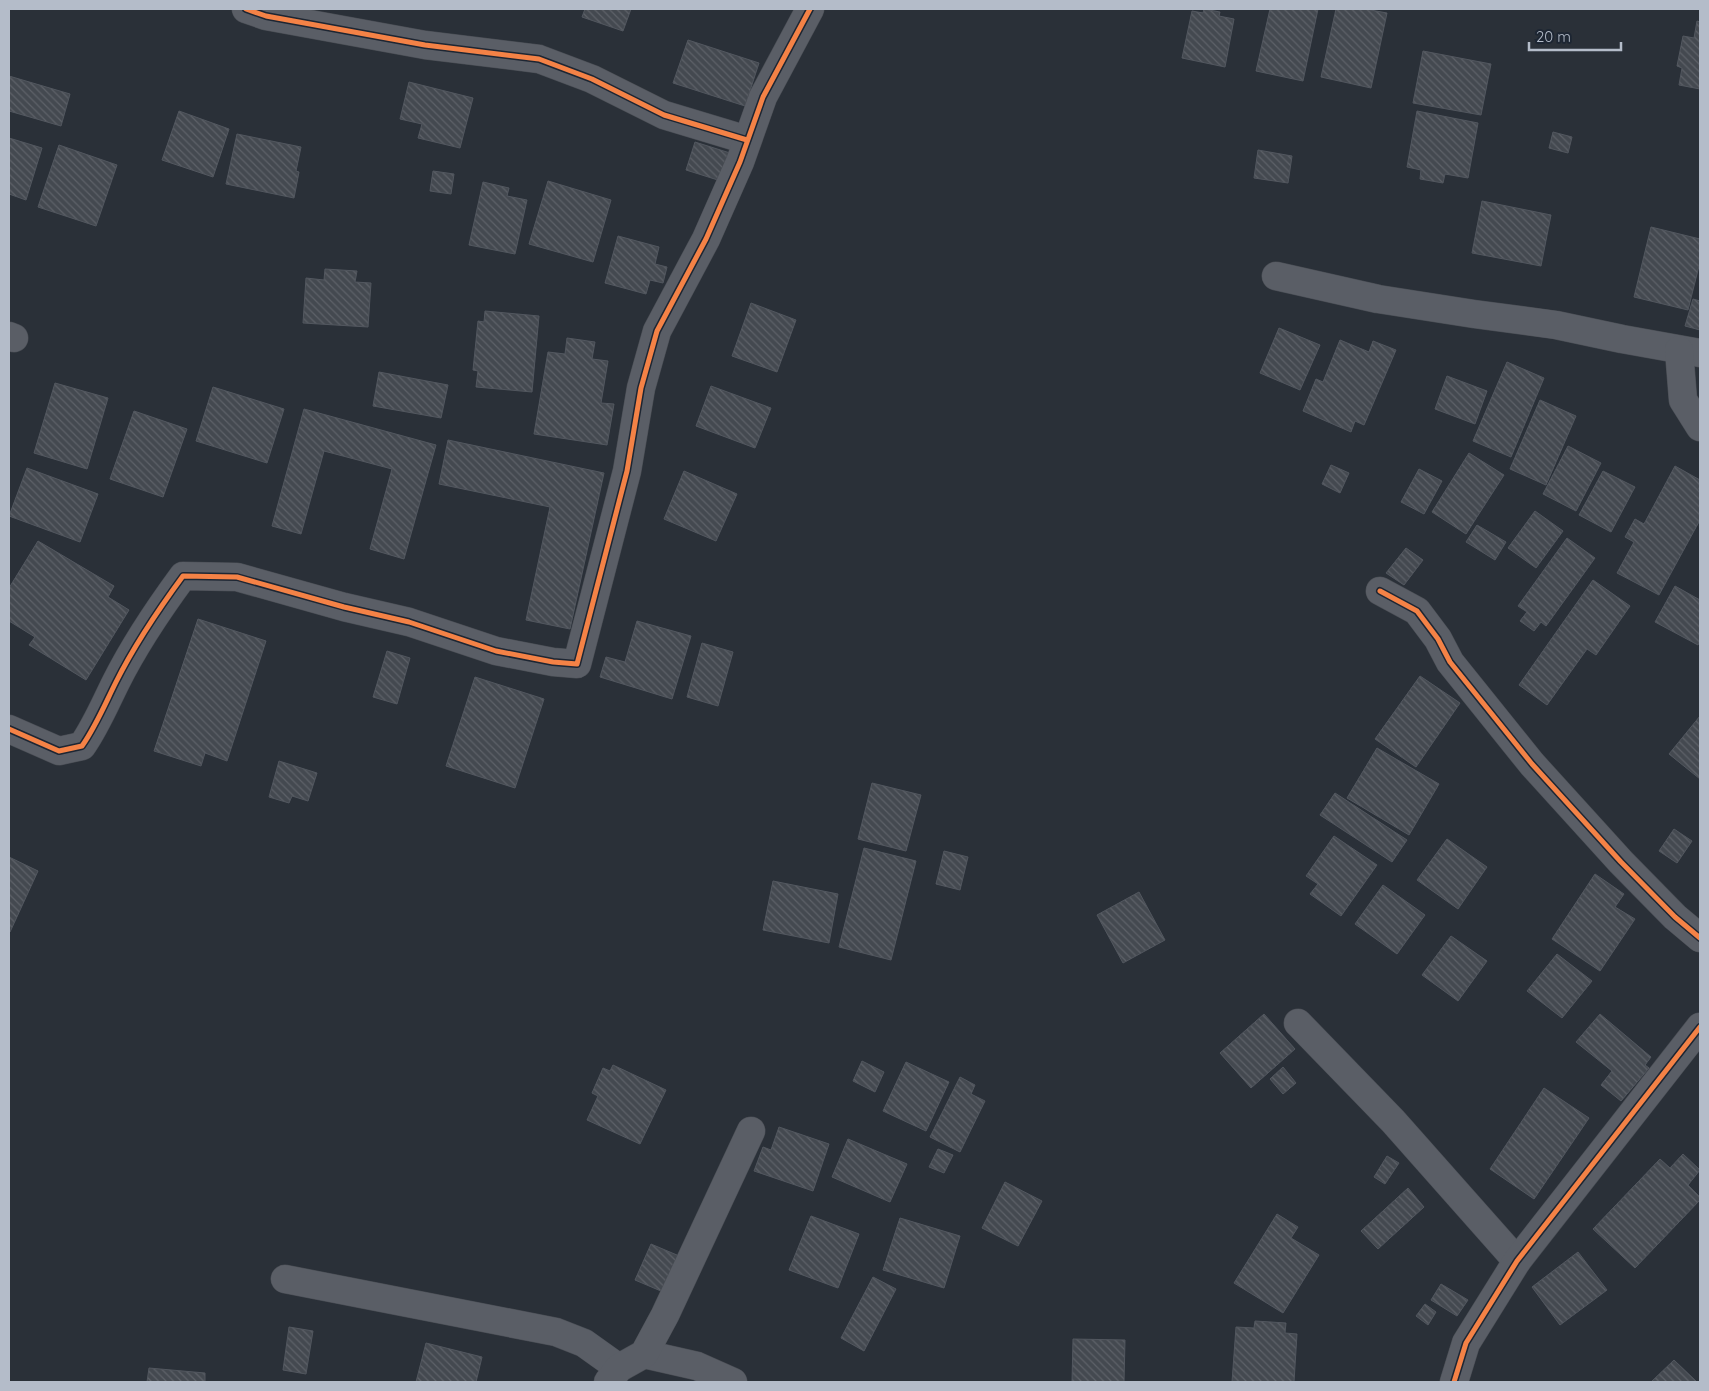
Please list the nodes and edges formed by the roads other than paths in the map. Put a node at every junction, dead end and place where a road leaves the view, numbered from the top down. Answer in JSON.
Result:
{"nodes":[{"id":1,"x":246,"y":9,"type":"edge"},
{"id":2,"x":810,"y":9,"type":"edge"},
{"id":3,"x":748,"y":140,"type":"junction"},
{"id":4,"x":1276,"y":276,"type":"dead end"},
{"id":5,"x":1690,"y":352,"type":"edge"},
{"id":6,"x":1700,"y":427,"type":"edge"},
{"id":7,"x":1380,"y":591,"type":"dead end"},
{"id":8,"x":9,"y":728,"type":"edge"},
{"id":9,"x":1700,"y":938,"type":"edge"},
{"id":10,"x":1298,"y":1023,"type":"dead end"},
{"id":11,"x":1700,"y":1027,"type":"edge"},
{"id":12,"x":751,"y":1131,"type":"dead end"},
{"id":13,"x":1517,"y":1261,"type":"junction"},
{"id":14,"x":286,"y":1279,"type":"dead end"},
{"id":15,"x":644,"y":1354,"type":"junction"},
{"id":16,"x":614,"y":1375,"type":"edge"},
{"id":17,"x":733,"y":1382,"type":"edge"},
{"id":18,"x":1454,"y":1382,"type":"edge"}],
"edges":[{"from":1,"to":3,"type":"street"},
{"from":2,"to":3,"type":"street"},
{"from":3,"to":8,"type":"street"},
{"from":4,"to":5,"type":"street"},
{"from":5,"to":6,"type":"street"},
{"from":7,"to":9,"type":"street"},
{"from":10,"to":13,"type":"street"},
{"from":11,"to":13,"type":"street"},
{"from":12,"to":15,"type":"street"},
{"from":13,"to":18,"type":"street"},
{"from":14,"to":16,"type":"street"},
{"from":15,"to":16,"type":"street"},
{"from":15,"to":17,"type":"street"}]}
